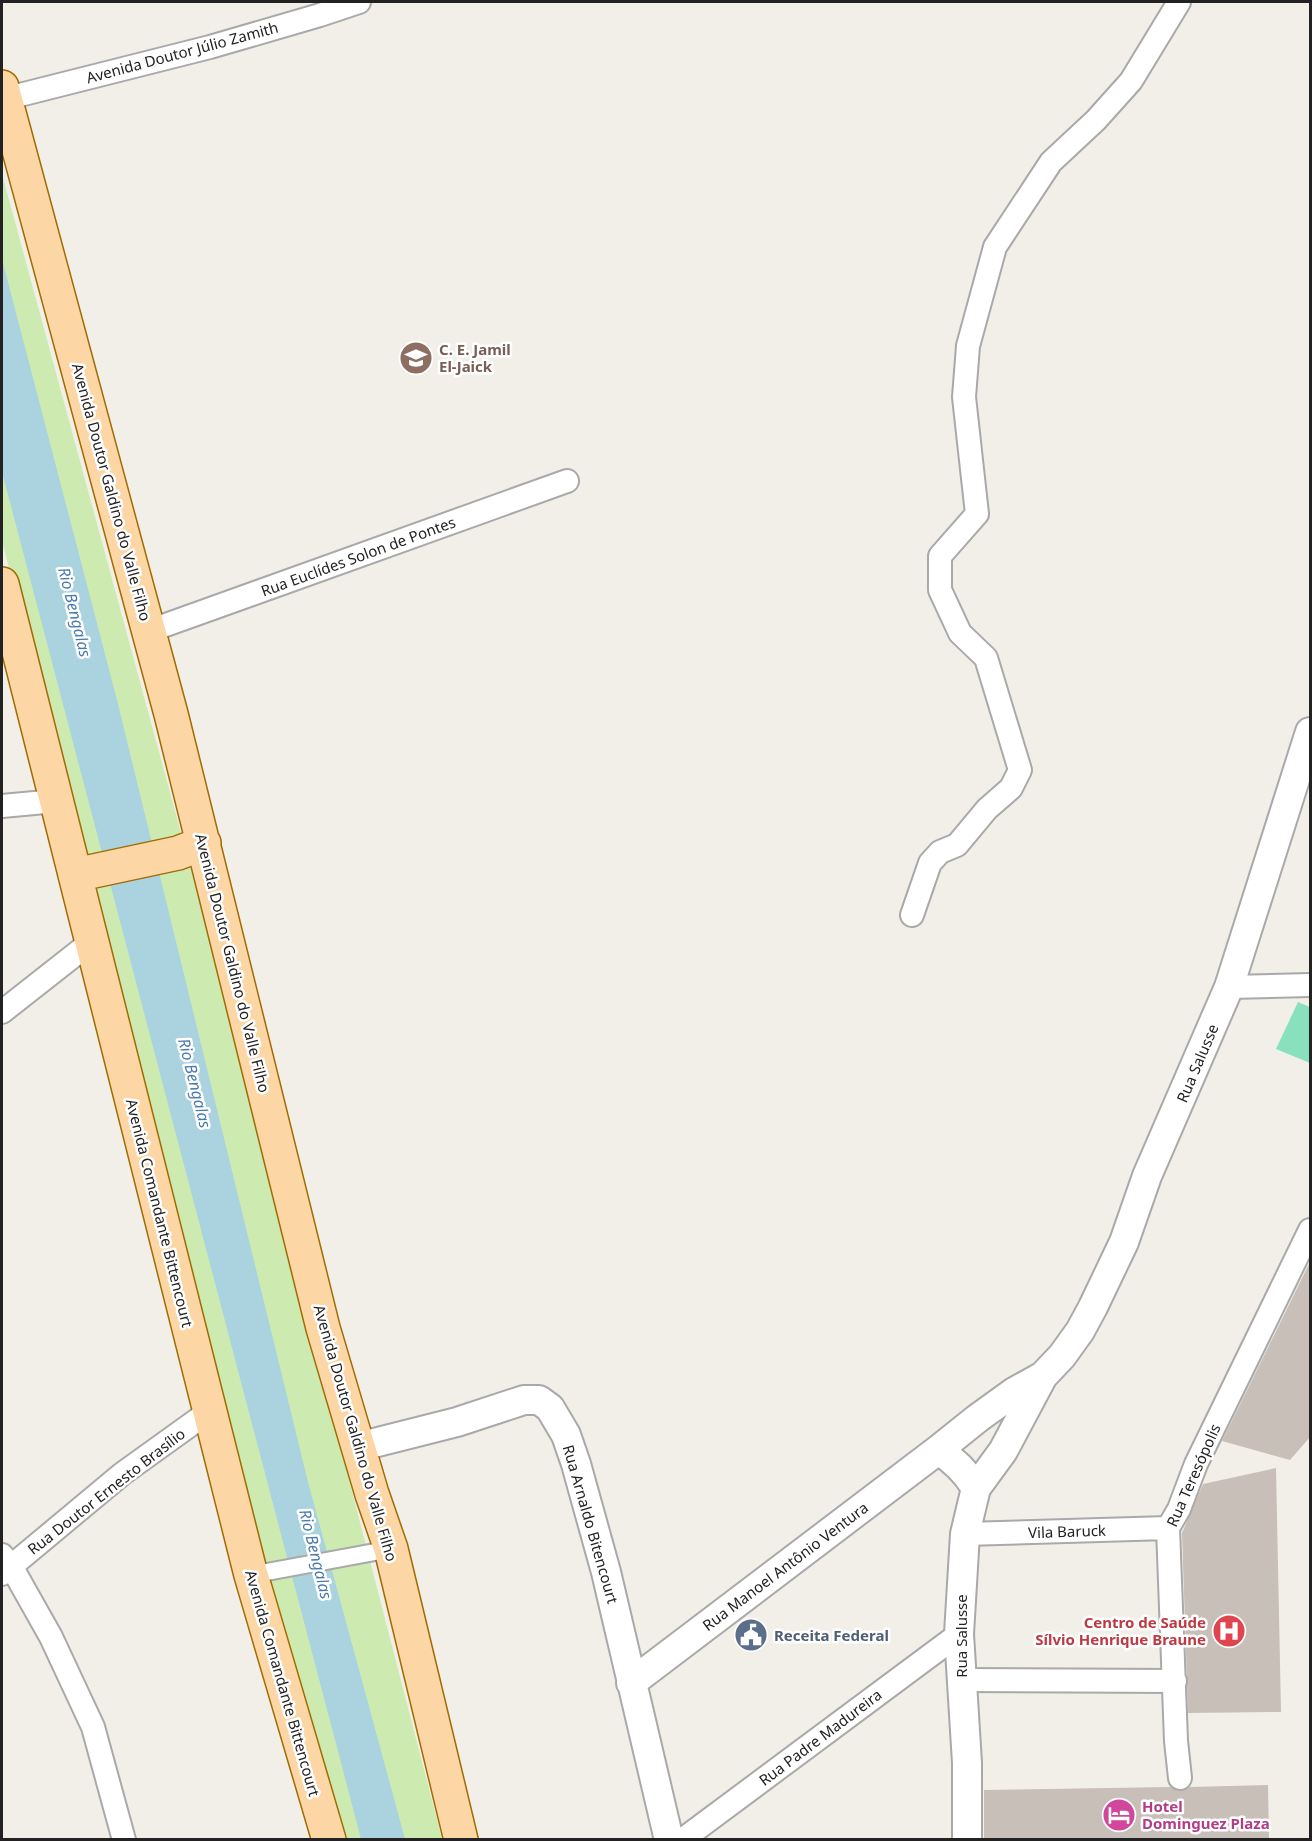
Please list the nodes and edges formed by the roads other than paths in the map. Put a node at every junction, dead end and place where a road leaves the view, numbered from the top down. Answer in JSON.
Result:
{"nodes":[{"id":1,"x":359,"y":2,"type":"edge"},
{"id":2,"x":1179,"y":2,"type":"edge"},
{"id":3,"x":3,"y":93,"type":"edge"},
{"id":4,"x":567,"y":481,"type":"dead end"},
{"id":5,"x":2,"y":584,"type":"edge"},
{"id":6,"x":149,"y":631,"type":"junction"},
{"id":7,"x":1311,"y":732,"type":"edge"},
{"id":8,"x":56,"y":801,"type":"junction"},
{"id":9,"x":2,"y":806,"type":"edge"},
{"id":10,"x":191,"y":848,"type":"junction"},
{"id":11,"x":85,"y":873,"type":"junction"},
{"id":12,"x":912,"y":915,"type":"dead end"},
{"id":13,"x":91,"y":942,"type":"junction"},
{"id":14,"x":1311,"y":985,"type":"edge"},
{"id":15,"x":1229,"y":987,"type":"junction"},
{"id":16,"x":2,"y":1012,"type":"edge"},
{"id":17,"x":1311,"y":1230,"type":"edge"},
{"id":18,"x":1043,"y":1376,"type":"junction"},
{"id":19,"x":211,"y":1410,"type":"junction"},
{"id":20,"x":358,"y":1447,"type":"junction"},
{"id":21,"x":938,"y":1450,"type":"junction"},
{"id":22,"x":975,"y":1488,"type":"junction"},
{"id":23,"x":1168,"y":1528,"type":"junction"},
{"id":24,"x":965,"y":1534,"type":"junction"},
{"id":25,"x":391,"y":1549,"type":"junction"},
{"id":26,"x":4,"y":1565,"type":"edge"},
{"id":27,"x":251,"y":1575,"type":"junction"},
{"id":28,"x":959,"y":1634,"type":"junction"},
{"id":29,"x":960,"y":1680,"type":"junction"},
{"id":30,"x":1175,"y":1681,"type":"junction"},
{"id":31,"x":632,"y":1683,"type":"junction"},
{"id":32,"x":1180,"y":1778,"type":"dead end"},
{"id":33,"x":124,"y":1839,"type":"edge"},
{"id":34,"x":329,"y":1839,"type":"edge"},
{"id":35,"x":461,"y":1839,"type":"edge"},
{"id":36,"x":669,"y":1839,"type":"edge"},
{"id":37,"x":682,"y":1839,"type":"edge"},
{"id":38,"x":967,"y":1839,"type":"edge"}],
"edges":[{"from":1,"to":3,"type":"street","name":"Avenida Doutor Júlio Zamith"},
{"from":2,"to":12,"type":"street"},
{"from":3,"to":6,"type":"main road","name":"Avenida Doutor Galdino do Valle Filho"},
{"from":4,"to":6,"type":"street","name":"Rua Euclídes Solon de Pontes"},
{"from":5,"to":8,"type":"main road","name":"Avenida Comandante Bittencourt"},
{"from":6,"to":10,"type":"main road","name":"Avenida Doutor Galdino do Valle Filho"},
{"from":7,"to":15,"type":"street","name":"Rua Salusse"},
{"from":8,"to":9,"type":"street"},
{"from":8,"to":11,"type":"main road","name":"Avenida Comandante Bittencourt"},
{"from":10,"to":11,"type":"main road"},
{"from":10,"to":20,"type":"main road","name":"Avenida Doutor Galdino do Valle Filho"},
{"from":11,"to":13,"type":"main road","name":"Avenida Comandante Bittencourt"},
{"from":13,"to":16,"type":"street"},
{"from":13,"to":19,"type":"main road","name":"Avenida Comandante Bittencourt"},
{"from":14,"to":15,"type":"street"},
{"from":15,"to":18,"type":"street","name":"Rua Salusse"},
{"from":17,"to":23,"type":"street","name":"Rua Teresópolis"},
{"from":18,"to":21,"type":"street","name":"Rua Manoel Antônio Ventura"},
{"from":18,"to":22,"type":"street"},
{"from":19,"to":26,"type":"street","name":"Rua Doutor Ernesto Brasílio"},
{"from":19,"to":27,"type":"main road","name":"Avenida Comandante Bittencourt"},
{"from":20,"to":25,"type":"main road","name":"Avenida Doutor Galdino do Valle Filho"},
{"from":20,"to":31,"type":"street","name":"Rua Arnaldo Bitencourt"},
{"from":21,"to":22,"type":"street"},
{"from":21,"to":31,"type":"street","name":"Rua Manoel Antônio Ventura"},
{"from":22,"to":24,"type":"street","name":"Rua Salusse"},
{"from":23,"to":24,"type":"street","name":"Vila Baruck"},
{"from":23,"to":30,"type":"street","name":"Rua Teresópolis"},
{"from":24,"to":28,"type":"street","name":"Rua Salusse"},
{"from":25,"to":27,"type":"street"},
{"from":25,"to":35,"type":"main road","name":"Avenida Doutor Galdino do Valle Filho"},
{"from":26,"to":33,"type":"street"},
{"from":27,"to":34,"type":"main road","name":"Avenida Comandante Bittencourt"},
{"from":28,"to":29,"type":"street","name":"Rua Salusse"},
{"from":28,"to":37,"type":"street","name":"Rua Padre Madureira"},
{"from":29,"to":30,"type":"street"},
{"from":29,"to":38,"type":"street","name":"Rua Salusse"},
{"from":30,"to":32,"type":"street","name":"Rua Teresópolis"},
{"from":31,"to":36,"type":"street","name":"Rua Arnaldo Bitencourt"}]}
